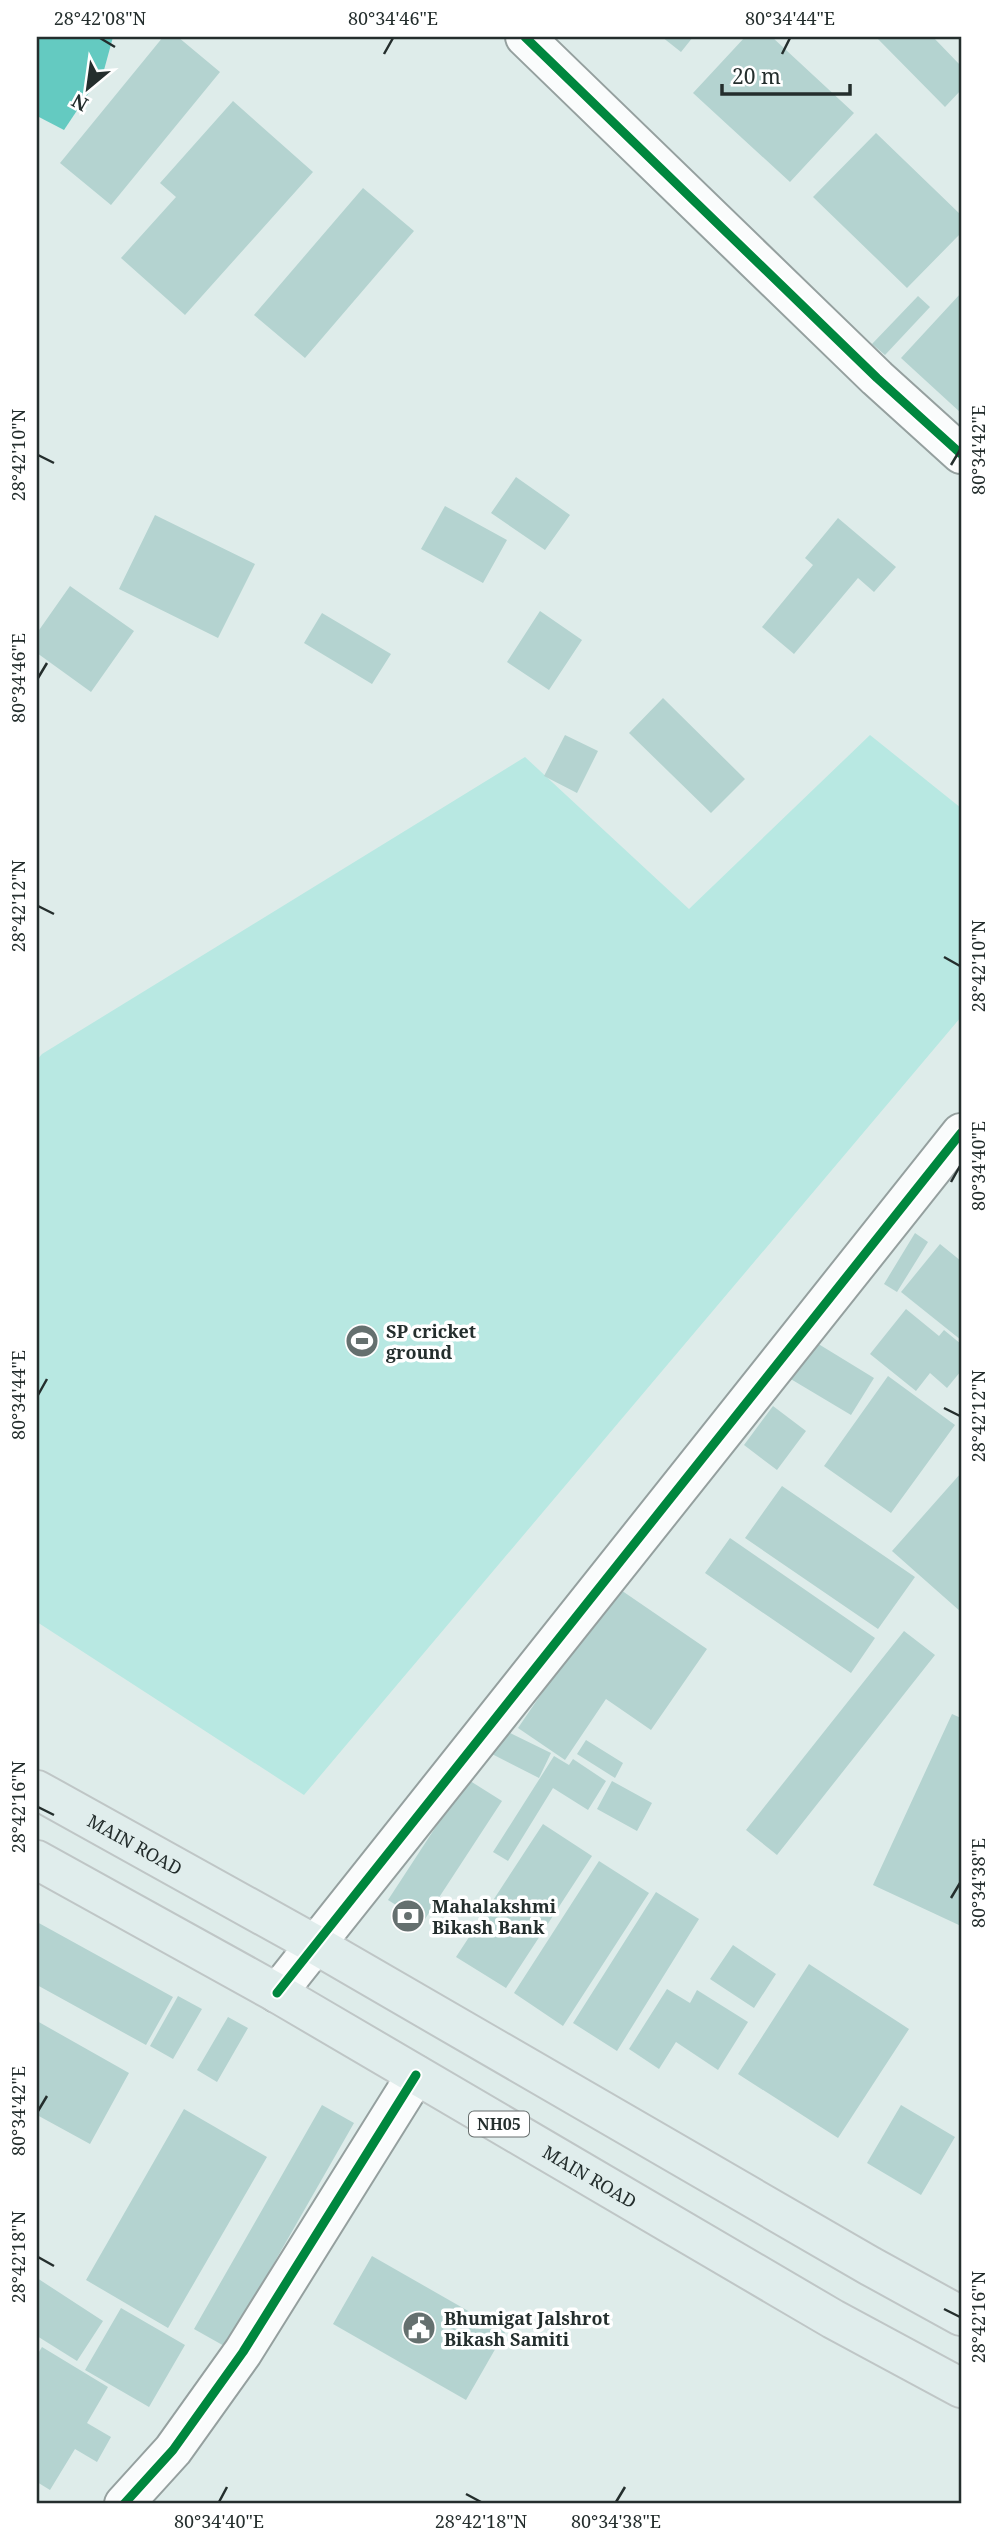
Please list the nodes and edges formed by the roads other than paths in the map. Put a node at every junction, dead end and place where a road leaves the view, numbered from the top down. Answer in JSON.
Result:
{"nodes":[{"id":1,"x":525,"y":37,"type":"edge"},
{"id":2,"x":961,"y":454,"type":"edge"},
{"id":3,"x":961,"y":1133,"type":"edge"},
{"id":4,"x":37,"y":1790,"type":"edge"},
{"id":5,"x":37,"y":1860,"type":"edge"},
{"id":6,"x":316,"y":1945,"type":"junction"},
{"id":7,"x":277,"y":1993,"type":"junction"},
{"id":8,"x":416,"y":2075,"type":"junction"},
{"id":9,"x":961,"y":2316,"type":"edge"},
{"id":10,"x":961,"y":2388,"type":"edge"},
{"id":11,"x":124,"y":2504,"type":"edge"}],
"edges":[{"from":1,"to":2,"type":"street"},
{"from":3,"to":6,"type":"street"},
{"from":4,"to":6,"type":"main road","name":"MAIN ROAD"},
{"from":5,"to":7,"type":"main road","name":"MAIN ROAD","number":"NH05"},
{"from":6,"to":7,"type":"street"},
{"from":6,"to":9,"type":"main road","name":"MAIN ROAD"},
{"from":7,"to":8,"type":"main road","name":"MAIN ROAD","number":"NH05"},
{"from":8,"to":10,"type":"main road","name":"MAIN ROAD","number":"NH05"},
{"from":8,"to":11,"type":"street"}]}
